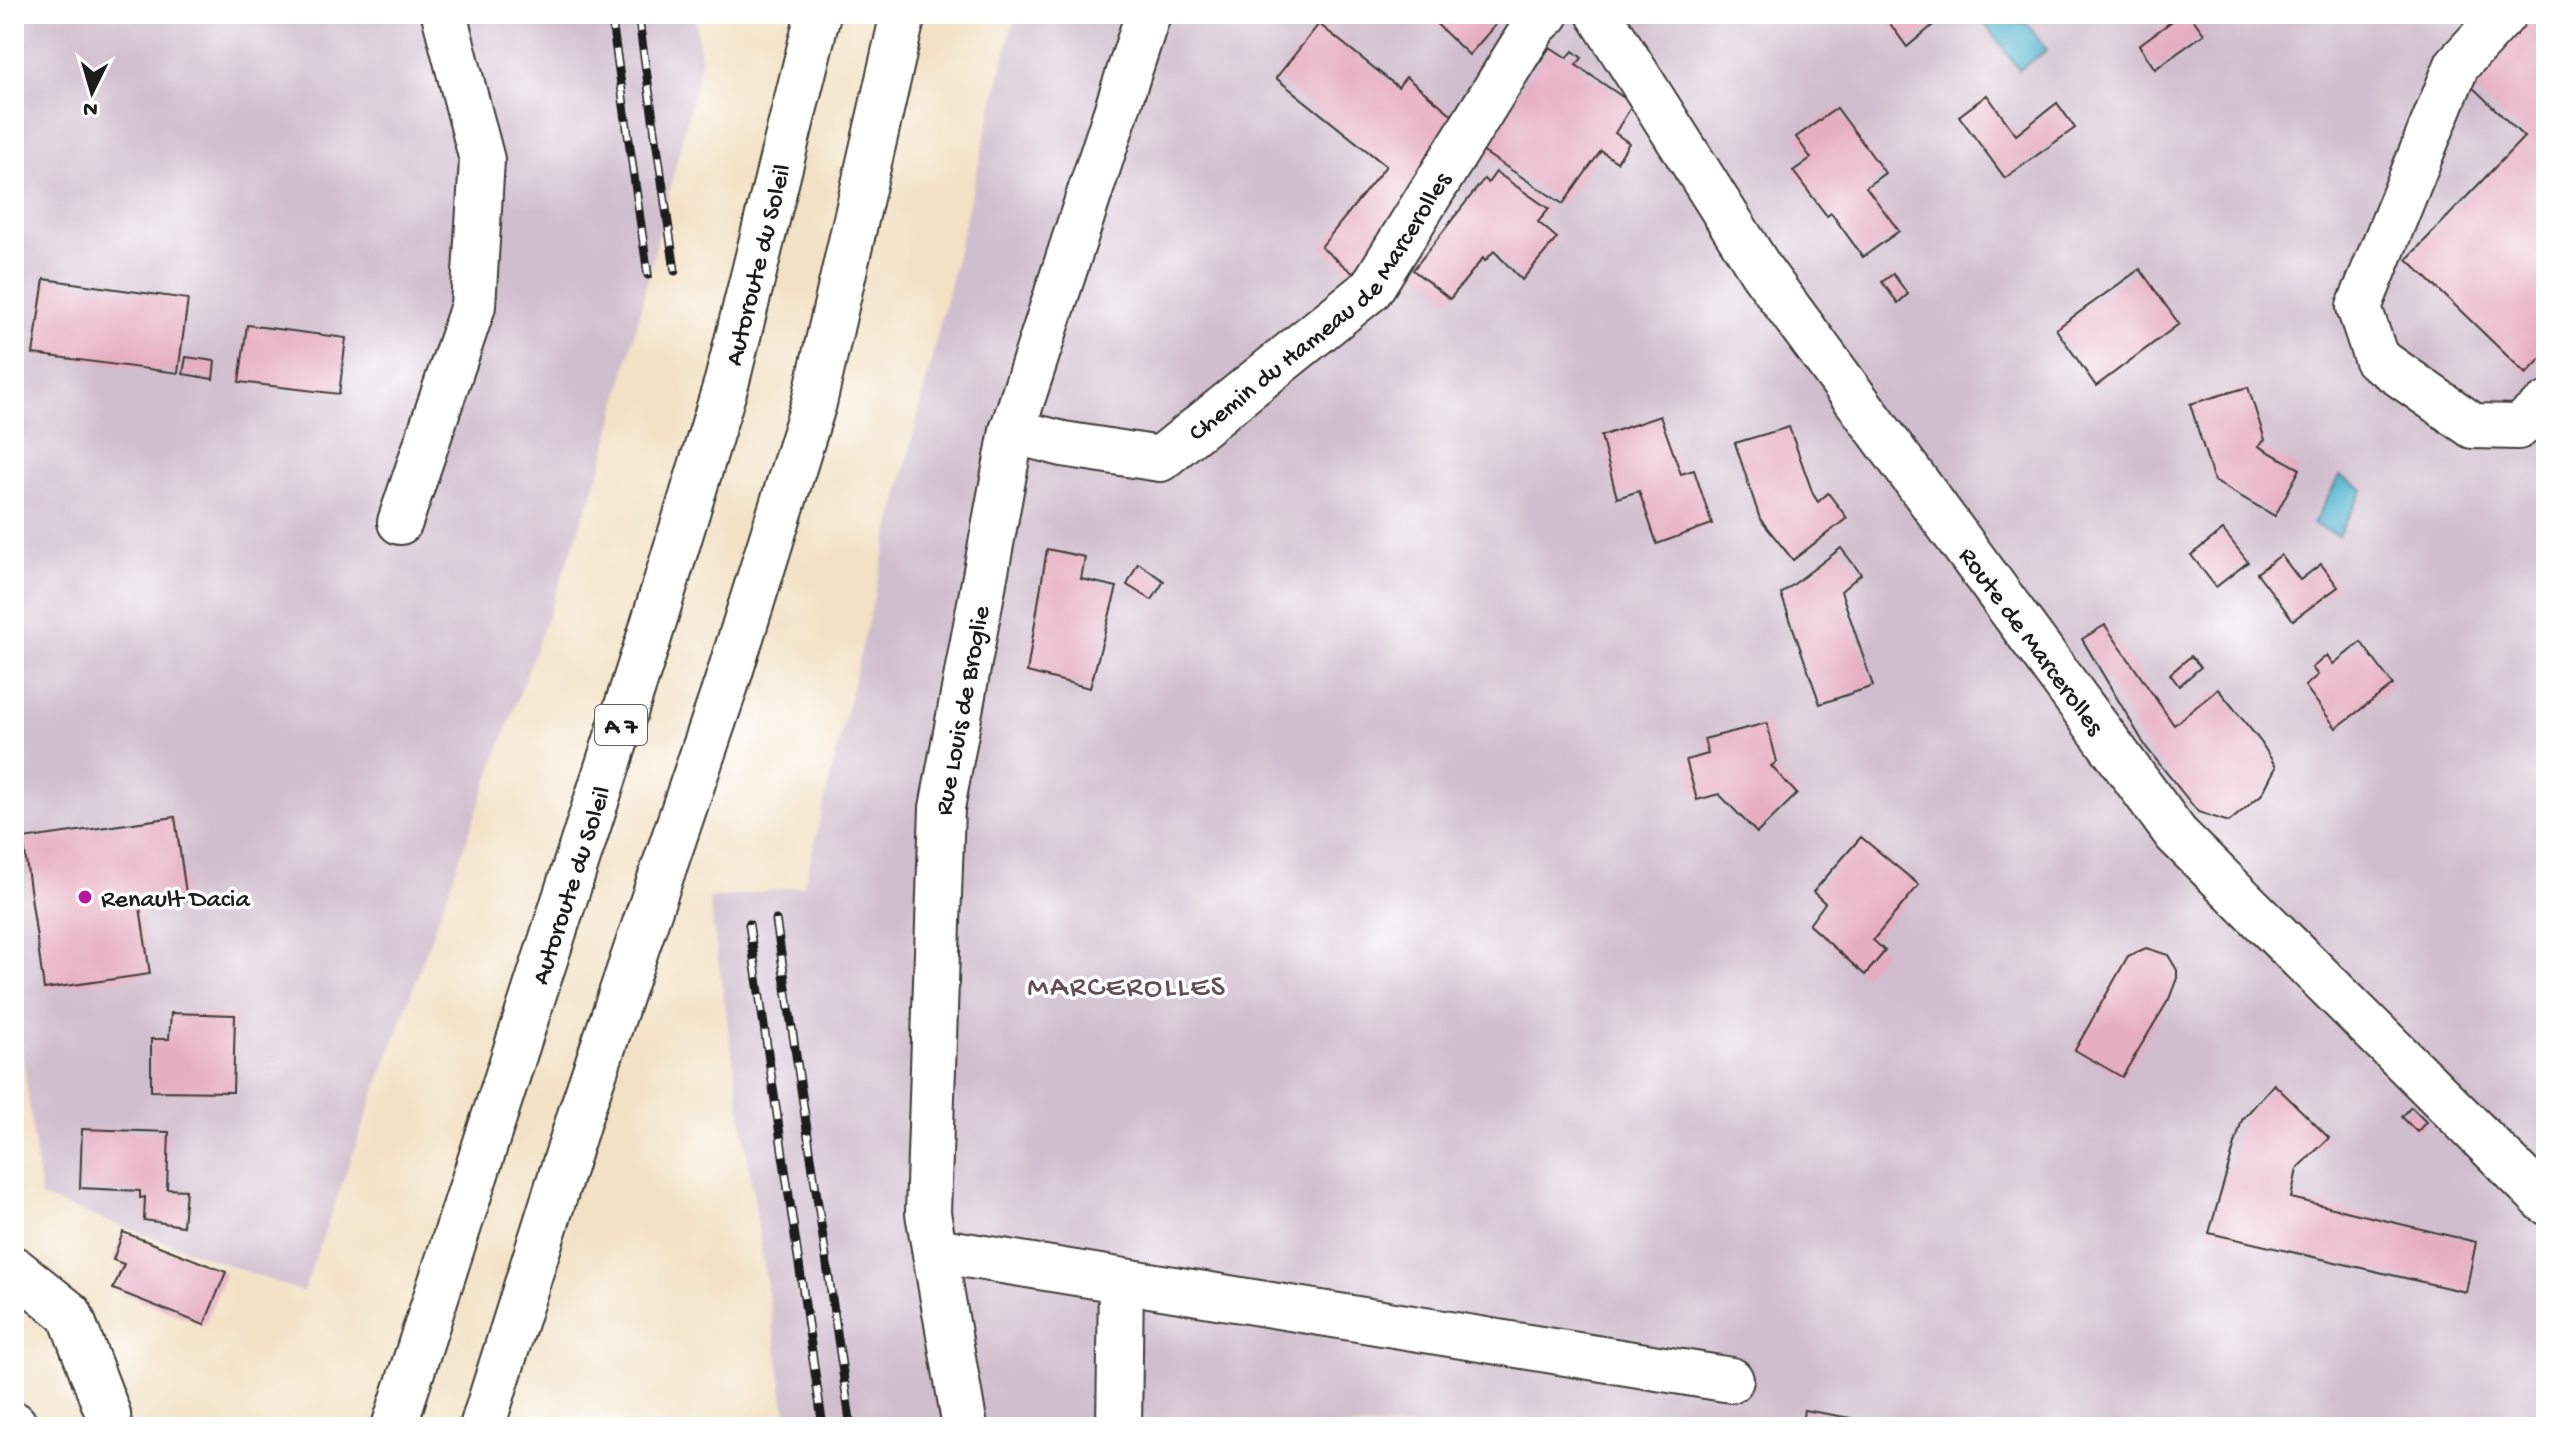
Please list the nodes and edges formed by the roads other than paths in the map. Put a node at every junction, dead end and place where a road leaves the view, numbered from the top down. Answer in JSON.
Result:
{"nodes":[{"id":1,"x":444,"y":14,"type":"edge"},
{"id":2,"x":818,"y":14,"type":"edge"},
{"id":3,"x":903,"y":14,"type":"edge"},
{"id":4,"x":1148,"y":14,"type":"edge"},
{"id":5,"x":1547,"y":14,"type":"edge"},
{"id":6,"x":1599,"y":14,"type":"edge"},
{"id":7,"x":2504,"y":14,"type":"edge"},
{"id":8,"x":2546,"y":405,"type":"edge"},
{"id":9,"x":1012,"y":431,"type":"junction"},
{"id":10,"x":400,"y":522,"type":"dead end"},
{"id":11,"x":2546,"y":1202,"type":"edge"},
{"id":12,"x":935,"y":1250,"type":"junction"},
{"id":13,"x":14,"y":1269,"type":"edge"},
{"id":14,"x":1121,"y":1281,"type":"junction"},
{"id":15,"x":1731,"y":1380,"type":"dead end"},
{"id":16,"x":109,"y":1427,"type":"edge"},
{"id":17,"x":394,"y":1427,"type":"edge"},
{"id":18,"x":482,"y":1427,"type":"edge"},
{"id":19,"x":965,"y":1427,"type":"edge"},
{"id":20,"x":1119,"y":1427,"type":"edge"}],
"edges":[{"from":1,"to":10,"type":"main road"},
{"from":2,"to":17,"type":"main road","name":"Autoroute du Soleil","number":"A 7"},
{"from":3,"to":18,"type":"main road"},
{"from":4,"to":9,"type":"main road","name":"Rue Louis de Broglie"},
{"from":5,"to":9,"type":"main road","name":"Chemin du Hameau de Marcerolles"},
{"from":6,"to":11,"type":"main road","name":"Route de Marcerolles"},
{"from":7,"to":8,"type":"main road"},
{"from":9,"to":12,"type":"main road","name":"Rue Louis de Broglie"},
{"from":12,"to":14,"type":"main road"},
{"from":12,"to":19,"type":"main road","name":"Rue Louis de Broglie"},
{"from":13,"to":16,"type":"main road"},
{"from":14,"to":15,"type":"main road"},
{"from":14,"to":20,"type":"main road"}]}
